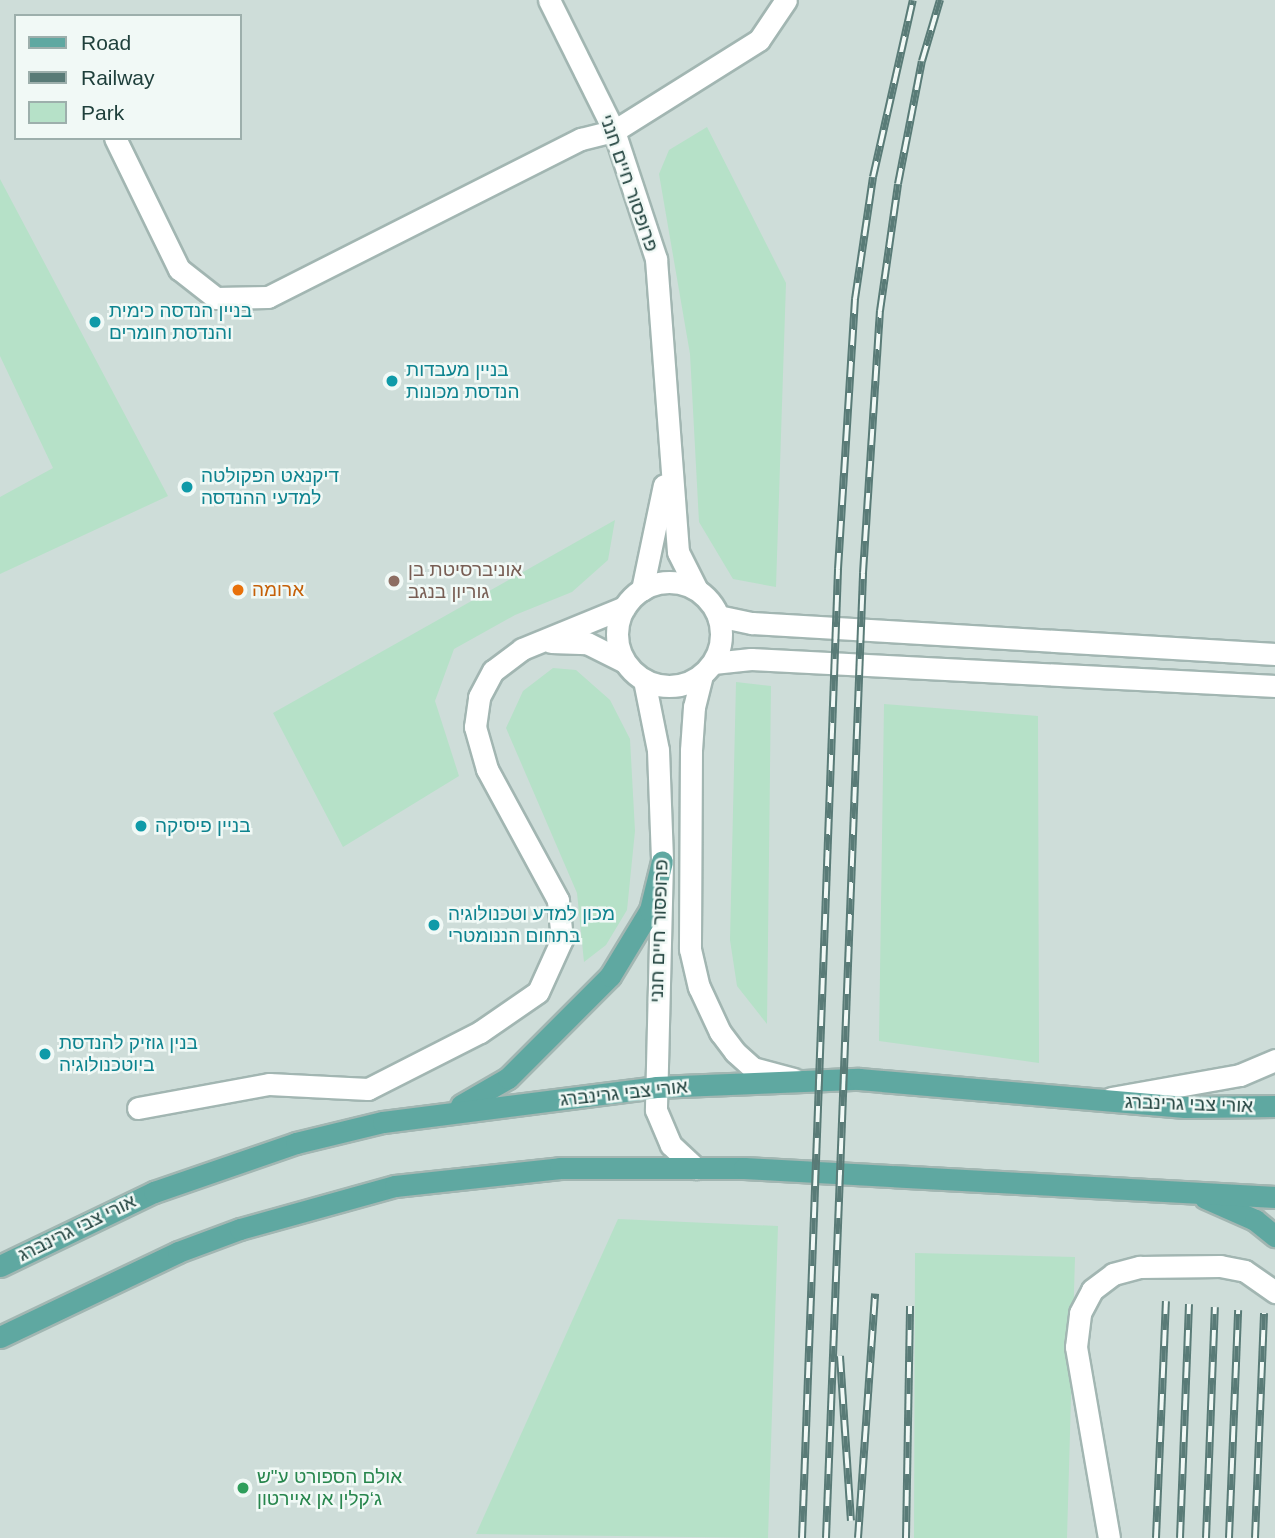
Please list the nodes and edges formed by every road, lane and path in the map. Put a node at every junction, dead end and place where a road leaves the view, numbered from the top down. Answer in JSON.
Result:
{"nodes":[{"id":1,"x":549,"y":0,"type":"edge"},
{"id":2,"x":786,"y":0,"type":"edge"},
{"id":3,"x":614,"y":131,"type":"junction"},
{"id":4,"x":116,"y":140,"type":"edge"},
{"id":5,"x":668,"y":463,"type":"junction"},
{"id":6,"x":642,"y":590,"type":"junction"},
{"id":7,"x":697,"y":590,"type":"junction"},
{"id":8,"x":625,"y":607,"type":"junction"},
{"id":9,"x":718,"y":616,"type":"junction"},
{"id":10,"x":546,"y":642,"type":"junction"},
{"id":11,"x":1275,"y":654,"type":"edge"},
{"id":12,"x":625,"y":662,"type":"junction"},
{"id":13,"x":708,"y":669,"type":"junction"},
{"id":14,"x":644,"y":680,"type":"junction"},
{"id":15,"x":1275,"y":687,"type":"edge"},
{"id":16,"x":662,"y":861,"type":"junction"},
{"id":17,"x":1275,"y":1060,"type":"edge"},
{"id":18,"x":794,"y":1079,"type":"junction"},
{"id":19,"x":656,"y":1087,"type":"junction"},
{"id":20,"x":1095,"y":1100,"type":"junction"},
{"id":21,"x":1275,"y":1106,"type":"edge"},
{"id":22,"x":138,"y":1108,"type":"dead end"},
{"id":23,"x":439,"y":1115,"type":"junction"},
{"id":24,"x":696,"y":1168,"type":"junction"},
{"id":25,"x":1184,"y":1191,"type":"junction"},
{"id":26,"x":1275,"y":1197,"type":"edge"},
{"id":27,"x":1275,"y":1236,"type":"edge"},
{"id":28,"x":0,"y":1266,"type":"edge"},
{"id":29,"x":1275,"y":1293,"type":"edge"},
{"id":30,"x":0,"y":1337,"type":"edge"},
{"id":31,"x":1109,"y":1538,"type":"edge"}],
"edges":[{"from":1,"to":3,"type":"street","name":"פרופסור חיים חנני"},
{"from":2,"to":3,"type":"street"},
{"from":3,"to":4,"type":"street"},
{"from":3,"to":5,"type":"street","name":"פרופסור חיים חנני"},
{"from":5,"to":6,"type":"street","name":"פרופסור חיים חנני"},
{"from":5,"to":7,"type":"street","name":"פרופסור חיים חנני"},
{"from":6,"to":7,"type":"street"},
{"from":6,"to":8,"type":"street"},
{"from":7,"to":9,"type":"street"},
{"from":8,"to":10,"type":"street"},
{"from":8,"to":12,"type":"street"},
{"from":9,"to":11,"type":"street"},
{"from":9,"to":13,"type":"street"},
{"from":10,"to":12,"type":"street"},
{"from":10,"to":22,"type":"street"},
{"from":12,"to":14,"type":"street"},
{"from":13,"to":14,"type":"street"},
{"from":13,"to":15,"type":"street"},
{"from":13,"to":18,"type":"street","name":"פרופסור חיים חנני"},
{"from":14,"to":16,"type":"street","name":"פרופסור חיים חנני"},
{"from":16,"to":19,"type":"street","name":"פרופסור חיים חנני"},
{"from":16,"to":23,"type":"main road"},
{"from":17,"to":20,"type":"street"},
{"from":18,"to":19,"type":"main road","name":"אורי צבי גרינברג"},
{"from":18,"to":20,"type":"main road","name":"אורי צבי גרינברג"},
{"from":19,"to":23,"type":"main road","name":"אורי צבי גרינברג"},
{"from":19,"to":24,"type":"street","name":"פרופסור חיים חנני"},
{"from":20,"to":21,"type":"main road","name":"אורי צבי גרינברג"},
{"from":23,"to":28,"type":"main road","name":"אורי צבי גרינברג"},
{"from":24,"to":25,"type":"main road"},
{"from":24,"to":30,"type":"main road"},
{"from":25,"to":26,"type":"main road"},
{"from":25,"to":27,"type":"main road"},
{"from":29,"to":31,"type":"street"}]}
